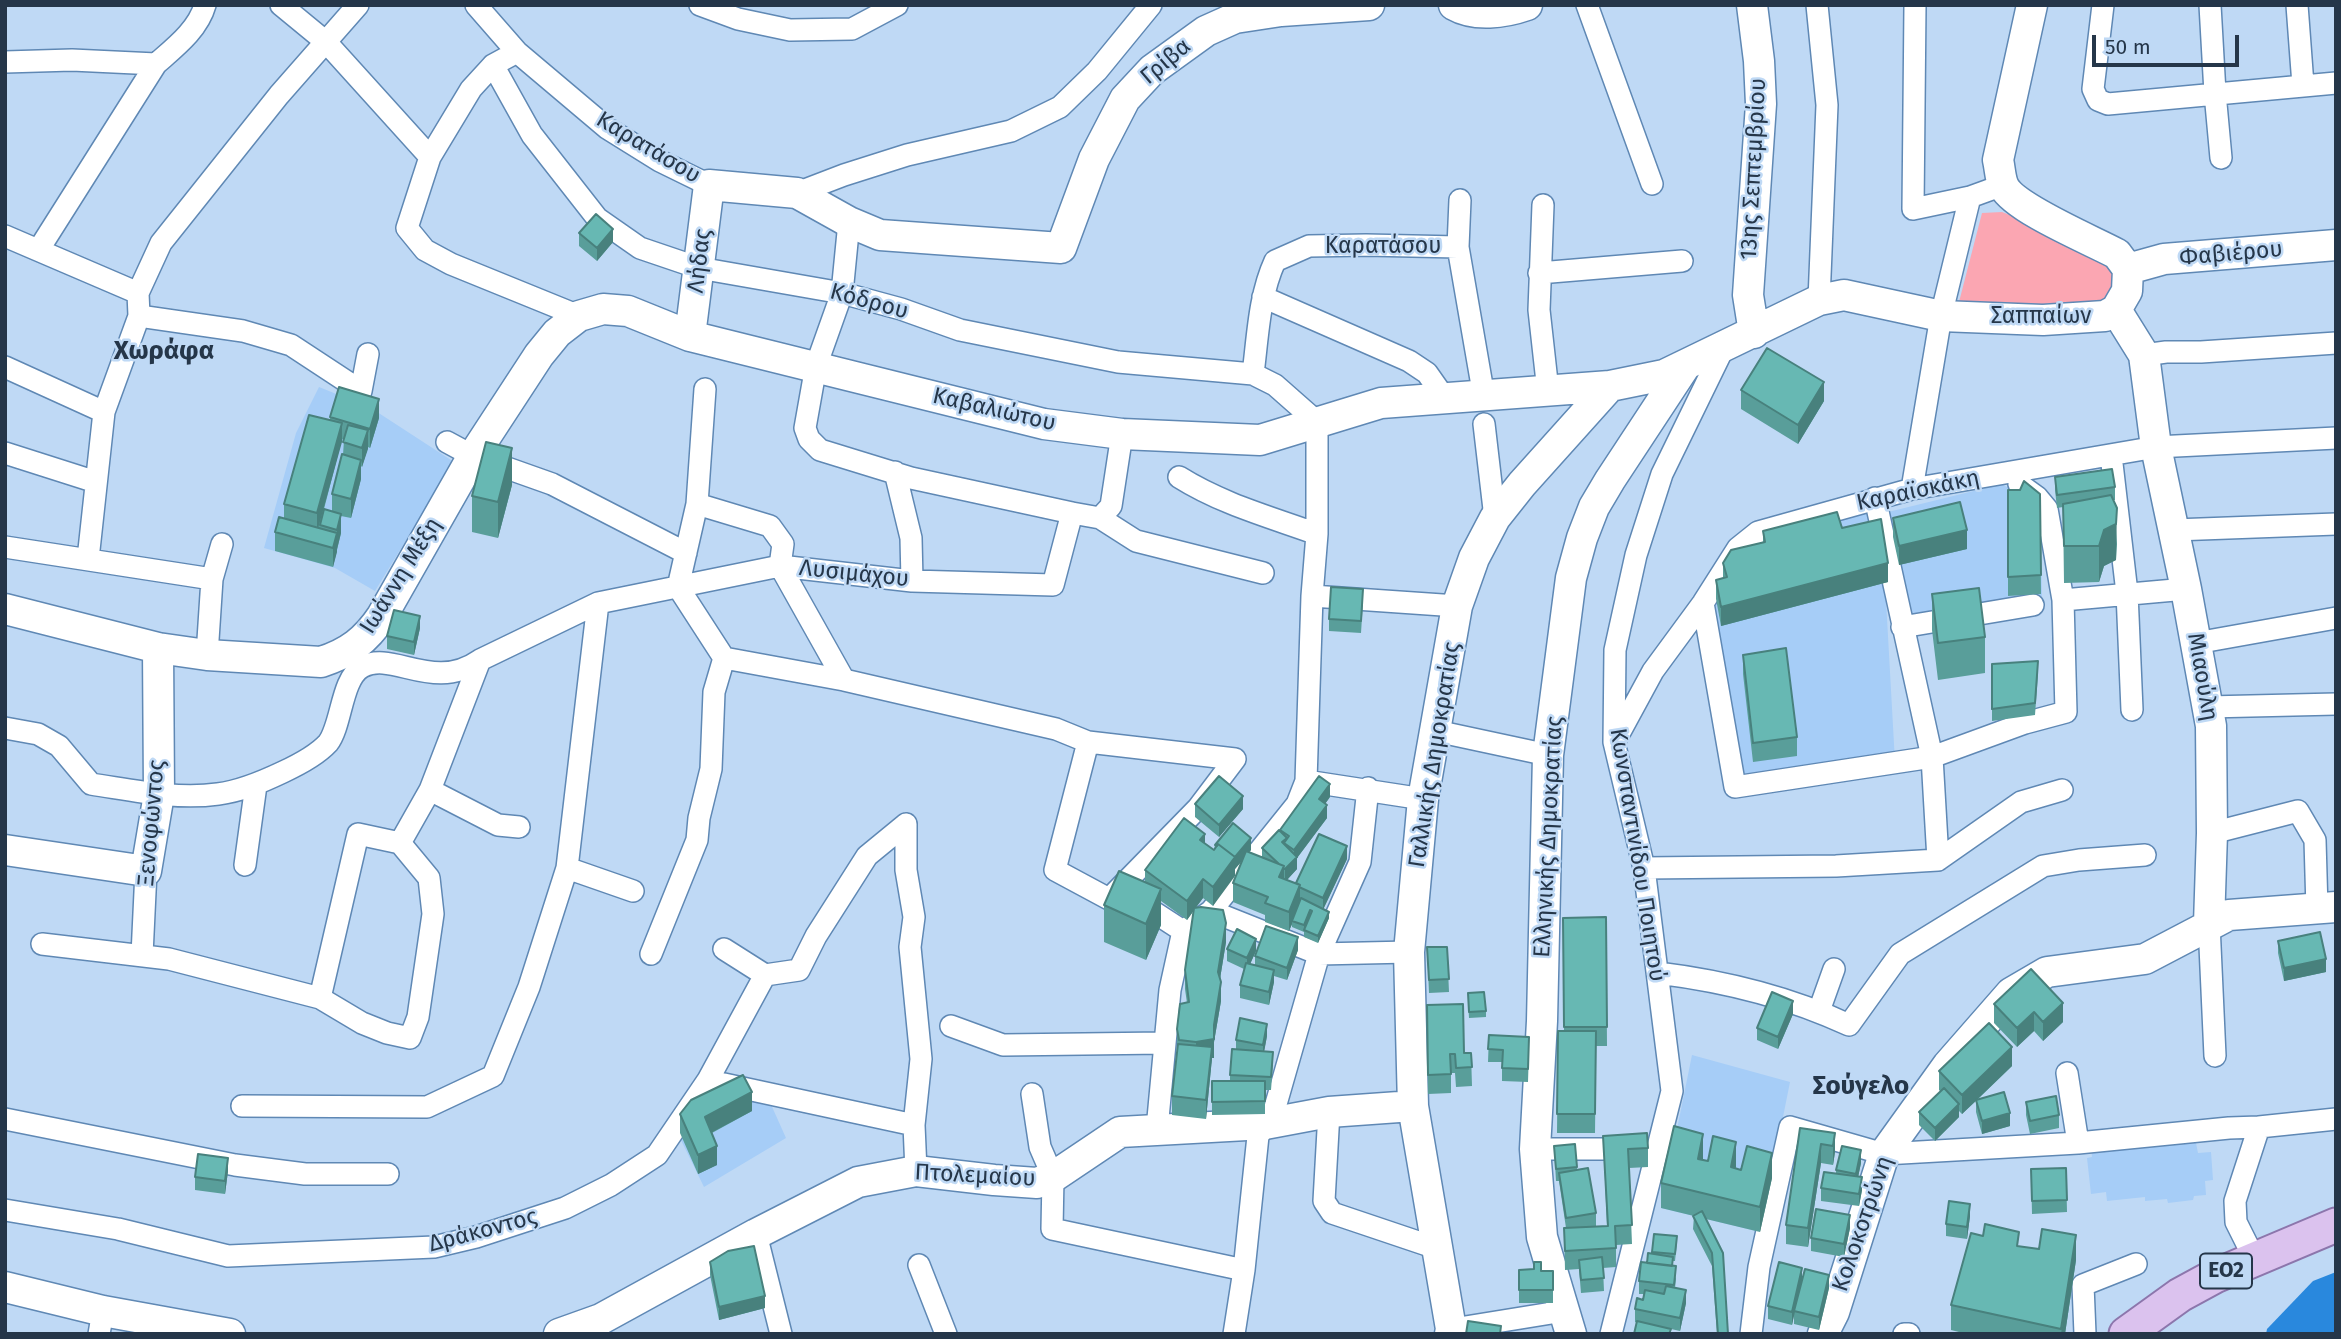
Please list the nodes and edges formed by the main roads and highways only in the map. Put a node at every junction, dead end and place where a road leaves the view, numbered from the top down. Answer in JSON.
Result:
{"nodes":[{"id":1,"x":2336,"y":1225,"type":"edge"},
{"id":2,"x":2126,"y":1334,"type":"edge"}],
"edges":[{"from":1,"to":2,"type":"main road","number":"ΕΟ2"}]}
